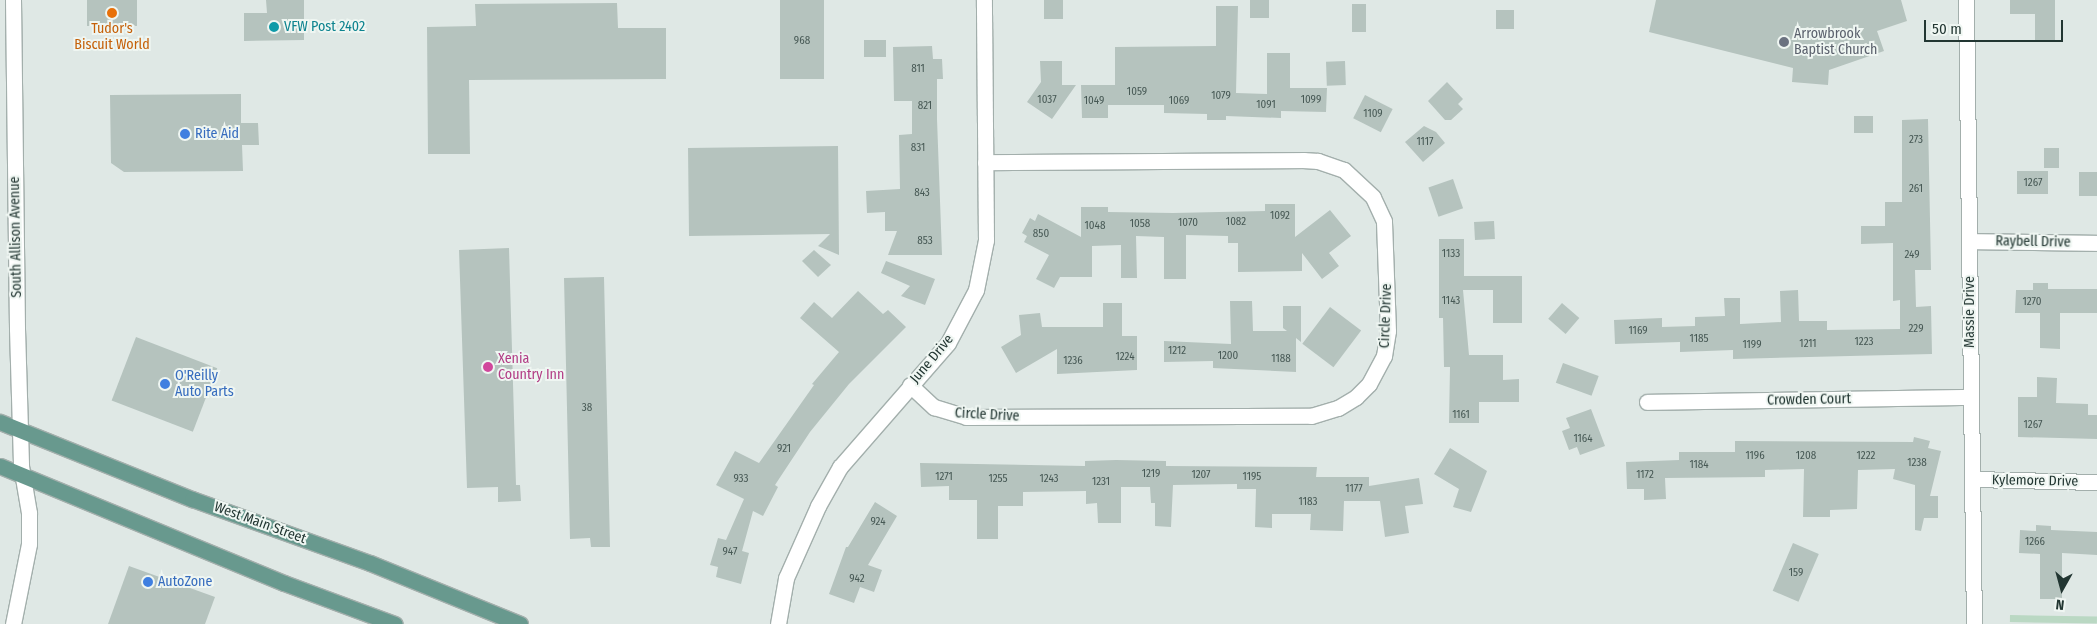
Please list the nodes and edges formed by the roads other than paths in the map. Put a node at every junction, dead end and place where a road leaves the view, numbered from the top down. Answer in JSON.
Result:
{"nodes":[{"id":1,"x":13,"y":0,"type":"edge"},
{"id":2,"x":984,"y":0,"type":"edge"},
{"id":3,"x":1966,"y":0,"type":"edge"},
{"id":4,"x":985,"y":162,"type":"junction"},
{"id":5,"x":1970,"y":241,"type":"junction"},
{"id":6,"x":2097,"y":243,"type":"edge"},
{"id":7,"x":910,"y":385,"type":"junction"},
{"id":8,"x":1970,"y":398,"type":"junction"},
{"id":9,"x":1647,"y":402,"type":"dead end"},
{"id":10,"x":0,"y":422,"type":"edge"},
{"id":11,"x":21,"y":430,"type":"junction"},
{"id":12,"x":0,"y":466,"type":"edge"},
{"id":13,"x":23,"y":474,"type":"junction"},
{"id":14,"x":1973,"y":479,"type":"junction"},
{"id":15,"x":2097,"y":482,"type":"edge"},
{"id":16,"x":13,"y":624,"type":"edge"},
{"id":17,"x":395,"y":624,"type":"edge"},
{"id":18,"x":520,"y":624,"type":"edge"},
{"id":19,"x":778,"y":624,"type":"edge"},
{"id":20,"x":1974,"y":624,"type":"edge"}],
"edges":[{"from":1,"to":11,"type":"street","name":"South Allison Avenue"},
{"from":2,"to":4,"type":"street","name":"June Drive"},
{"from":3,"to":5,"type":"street","name":"Massie Drive"},
{"from":4,"to":7,"type":"street","name":"June Drive"},
{"from":4,"to":7,"type":"street","name":"Circle Drive"},
{"from":5,"to":6,"type":"street","name":"Raybell Drive"},
{"from":5,"to":8,"type":"street","name":"Massie Drive"},
{"from":7,"to":19,"type":"street","name":"June Drive"},
{"from":8,"to":9,"type":"street","name":"Crowden Court"},
{"from":8,"to":14,"type":"street","name":"Massie Drive"},
{"from":10,"to":11,"type":"main road","name":"West Main Street"},
{"from":11,"to":13,"type":"street","name":"South Allison Avenue"},
{"from":11,"to":18,"type":"main road","name":"West Main Street"},
{"from":12,"to":13,"type":"main road"},
{"from":13,"to":16,"type":"street","name":"South Allison Avenue"},
{"from":13,"to":17,"type":"main road"},
{"from":14,"to":15,"type":"street","name":"Kylemore Drive"},
{"from":14,"to":20,"type":"street","name":"Massie Drive"}]}
